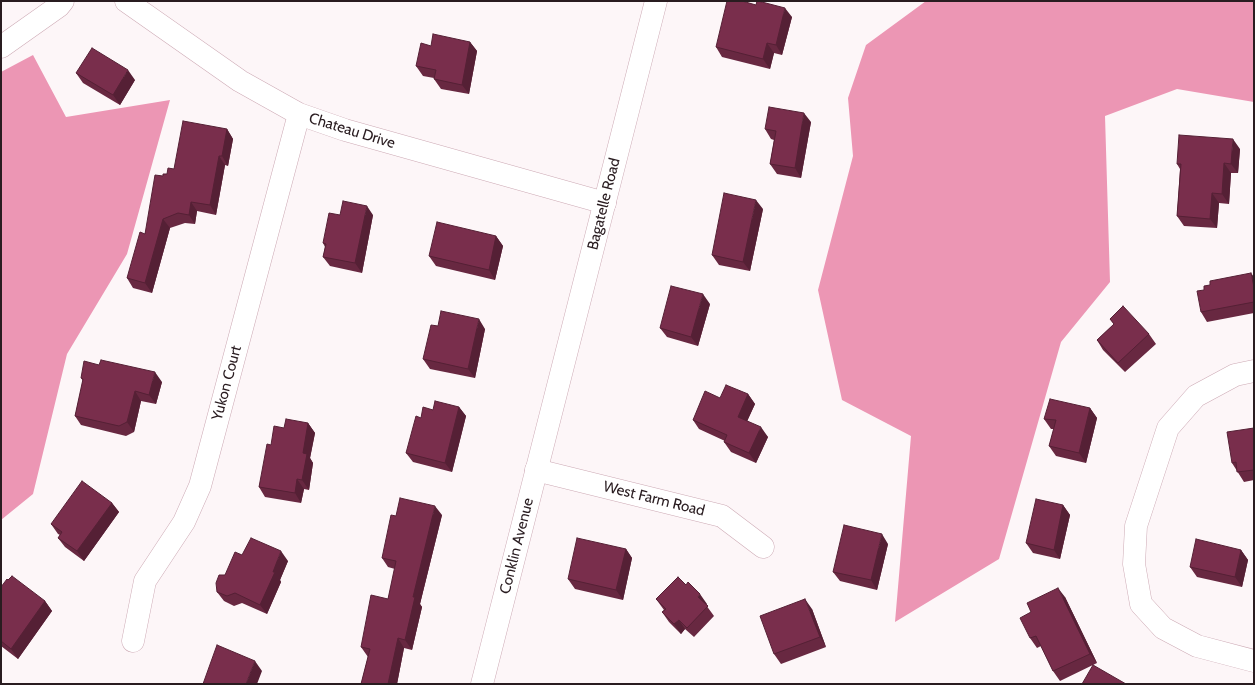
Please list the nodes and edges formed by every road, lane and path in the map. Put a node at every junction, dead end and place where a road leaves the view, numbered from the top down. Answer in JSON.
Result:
{"nodes":[{"id":1,"x":63,"y":1,"type":"edge"},
{"id":2,"x":126,"y":1,"type":"edge"},
{"id":3,"x":656,"y":1,"type":"edge"},
{"id":4,"x":1,"y":47,"type":"edge"},
{"id":5,"x":299,"y":114,"type":"junction"},
{"id":6,"x":605,"y":203,"type":"junction"},
{"id":7,"x":1254,"y":371,"type":"edge"},
{"id":8,"x":553,"y":408,"type":"joint"},
{"id":9,"x":536,"y":470,"type":"junction"},
{"id":10,"x":763,"y":547,"type":"dead end"},
{"id":11,"x":133,"y":641,"type":"dead end"},
{"id":12,"x":1254,"y":661,"type":"edge"},
{"id":13,"x":482,"y":684,"type":"edge"}],
"edges":[{"from":1,"to":4,"type":"street"},
{"from":2,"to":5,"type":"street","name":"Chateau Drive"},
{"from":3,"to":6,"type":"street","name":"Bagatelle Road"},
{"from":5,"to":6,"type":"street","name":"Chateau Drive"},
{"from":5,"to":11,"type":"street","name":"Yukon Court"},
{"from":6,"to":8,"type":"street","name":"Bagatelle Road"},
{"from":7,"to":12,"type":"street"},
{"from":8,"to":9,"type":"street","name":"Conklin Avenue"},
{"from":9,"to":10,"type":"street","name":"West Farm Road"},
{"from":9,"to":13,"type":"street","name":"Conklin Avenue"}]}
